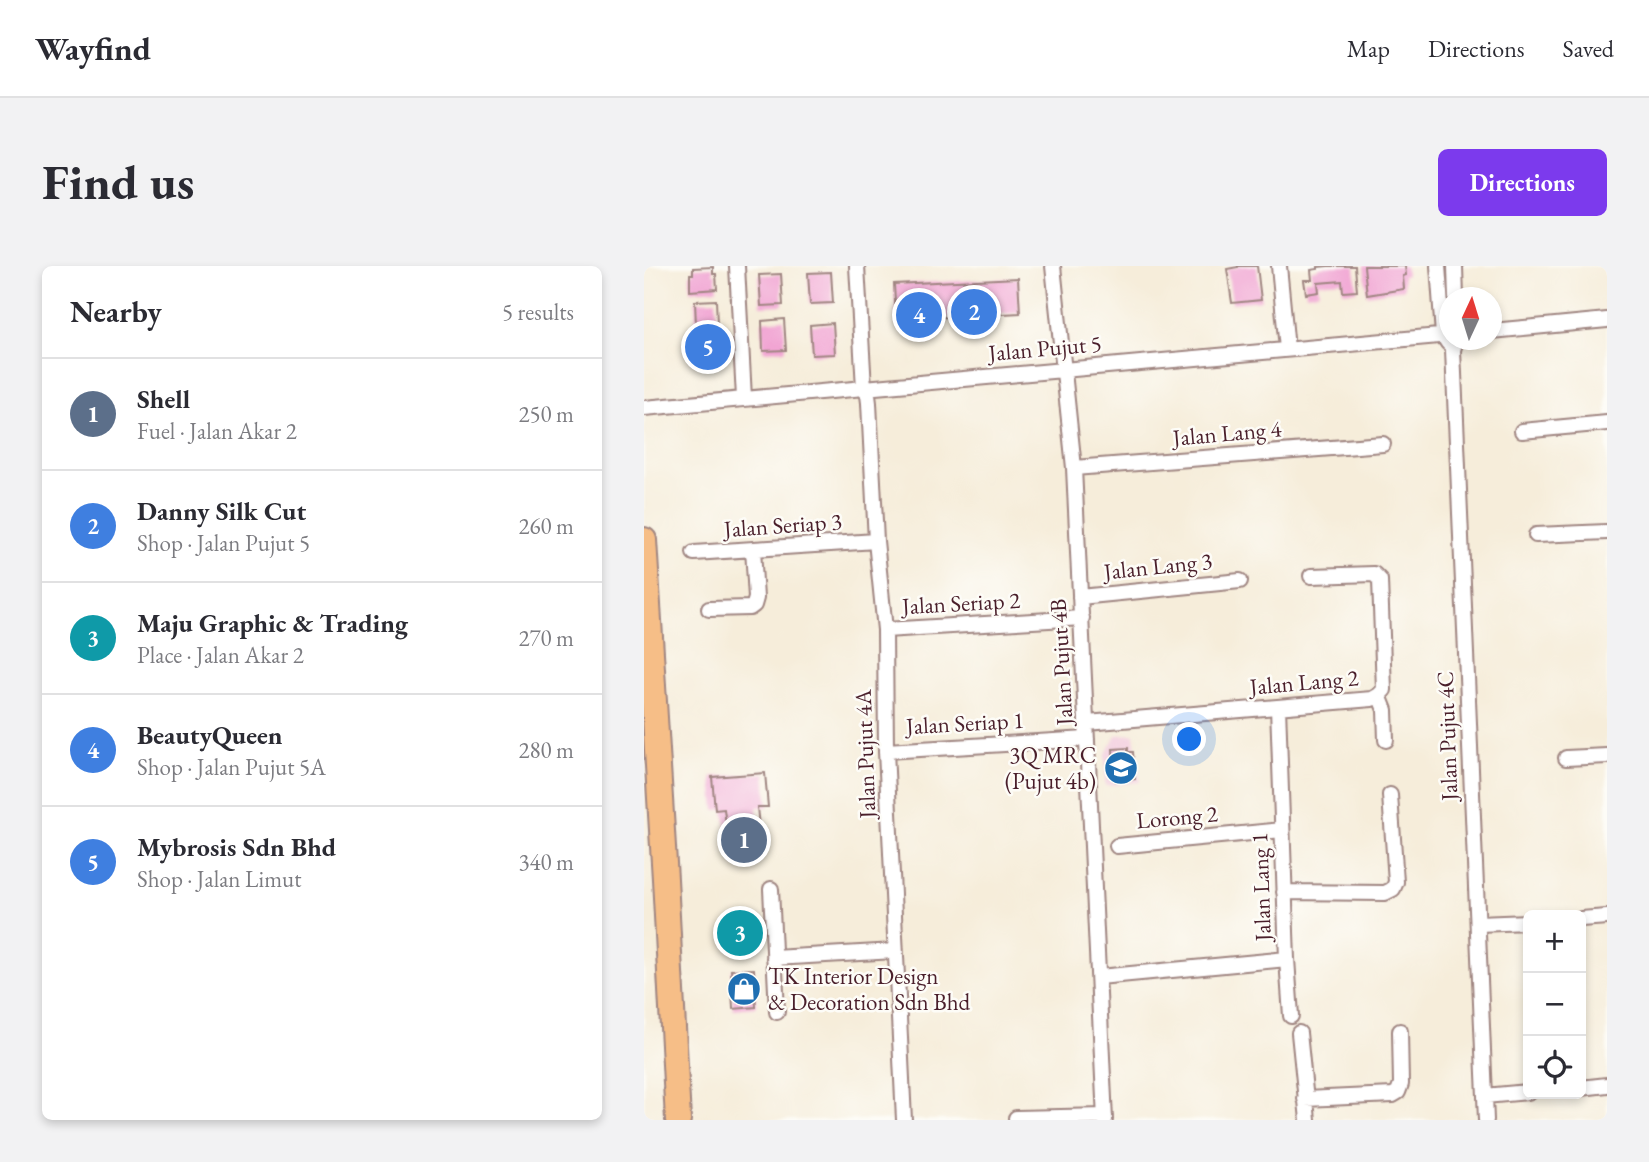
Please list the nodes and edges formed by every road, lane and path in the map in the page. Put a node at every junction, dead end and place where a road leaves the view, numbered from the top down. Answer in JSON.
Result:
{"nodes":[{"id":1,"x":737,"y":266,"type":"edge"},
{"id":2,"x":857,"y":266,"type":"edge"},
{"id":3,"x":1053,"y":266,"type":"edge"},
{"id":4,"x":1279,"y":266,"type":"edge"},
{"id":5,"x":1438,"y":266,"type":"edge"},
{"id":6,"x":1455,"y":266,"type":"edge"},
{"id":7,"x":1441,"y":287,"type":"edge"},
{"id":8,"x":1456,"y":287,"type":"edge"},
{"id":9,"x":1607,"y":320,"type":"edge"},
{"id":10,"x":1502,"y":330,"type":"edge"},
{"id":11,"x":1439,"y":341,"type":"edge"},
{"id":12,"x":1287,"y":349,"type":"junction"},
{"id":13,"x":1450,"y":350,"type":"edge"},
{"id":14,"x":1065,"y":370,"type":"junction"},
{"id":15,"x":864,"y":388,"type":"junction"},
{"id":16,"x":744,"y":398,"type":"junction"},
{"id":17,"x":644,"y":408,"type":"edge"},
{"id":18,"x":1607,"y":423,"type":"edge"},
{"id":19,"x":1522,"y":431,"type":"dead end"},
{"id":20,"x":1383,"y":443,"type":"dead end"},
{"id":21,"x":1074,"y":468,"type":"junction"},
{"id":22,"x":1607,"y":532,"type":"edge"},
{"id":23,"x":1536,"y":535,"type":"dead end"},
{"id":24,"x":644,"y":540,"type":"edge"},
{"id":25,"x":876,"y":541,"type":"junction"},
{"id":26,"x":753,"y":549,"type":"junction"},
{"id":27,"x":694,"y":553,"type":"dead end"},
{"id":28,"x":1311,"y":576,"type":"dead end"},
{"id":29,"x":1240,"y":581,"type":"dead end"},
{"id":30,"x":1080,"y":597,"type":"junction"},
{"id":31,"x":709,"y":609,"type":"dead end"},
{"id":32,"x":1082,"y":618,"type":"junction"},
{"id":33,"x":885,"y":630,"type":"junction"},
{"id":34,"x":1379,"y":695,"type":"junction"},
{"id":35,"x":1278,"y":708,"type":"junction"},
{"id":36,"x":1087,"y":723,"type":"junction"},
{"id":37,"x":1087,"y":739,"type":"junction"},
{"id":38,"x":1386,"y":740,"type":"dead end"},
{"id":39,"x":886,"y":751,"type":"junction"},
{"id":40,"x":1607,"y":755,"type":"edge"},
{"id":41,"x":1566,"y":758,"type":"dead end"},
{"id":42,"x":1390,"y":795,"type":"dead end"},
{"id":43,"x":1282,"y":830,"type":"junction"},
{"id":44,"x":1117,"y":846,"type":"dead end"},
{"id":45,"x":771,"y":889,"type":"dead end"},
{"id":46,"x":1284,"y":892,"type":"junction"},
{"id":47,"x":1607,"y":917,"type":"edge"},
{"id":48,"x":1586,"y":919,"type":"edge"},
{"id":49,"x":1523,"y":922,"type":"edge"},
{"id":50,"x":1478,"y":925,"type":"junction"},
{"id":51,"x":895,"y":951,"type":"junction"},
{"id":52,"x":774,"y":958,"type":"junction"},
{"id":53,"x":1287,"y":959,"type":"junction"},
{"id":54,"x":1099,"y":977,"type":"junction"},
{"id":55,"x":777,"y":1012,"type":"dead end"},
{"id":56,"x":1291,"y":1016,"type":"dead end"},
{"id":57,"x":1400,"y":1031,"type":"dead end"},
{"id":58,"x":1299,"y":1033,"type":"dead end"},
{"id":59,"x":1607,"y":1085,"type":"edge"},
{"id":60,"x":1586,"y":1087,"type":"edge"},
{"id":61,"x":1523,"y":1092,"type":"edge"},
{"id":62,"x":1485,"y":1096,"type":"junction"},
{"id":63,"x":1305,"y":1099,"type":"junction"},
{"id":64,"x":1016,"y":1118,"type":"dead end"},
{"id":65,"x":1105,"y":1118,"type":"edge"},
{"id":66,"x":678,"y":1120,"type":"edge"},
{"id":67,"x":904,"y":1120,"type":"edge"},
{"id":68,"x":1308,"y":1120,"type":"edge"},
{"id":69,"x":1486,"y":1120,"type":"edge"}],
"edges":[{"from":1,"to":16,"type":"street"},
{"from":2,"to":15,"type":"street","name":"Jalan Pujut 4A"},
{"from":3,"to":14,"type":"street","name":"Jalan Pujut 4B"},
{"from":4,"to":12,"type":"street"},
{"from":5,"to":7,"type":"street","name":"Jalan Pujut 4C"},
{"from":6,"to":8,"type":"street"},
{"from":9,"to":10,"type":"street"},
{"from":11,"to":12,"type":"street","name":"Jalan Pujut 5"},
{"from":12,"to":14,"type":"street","name":"Jalan Pujut 5"},
{"from":13,"to":50,"type":"street","name":"Jalan Pujut 4C"},
{"from":14,"to":15,"type":"street","name":"Jalan Pujut 5"},
{"from":14,"to":21,"type":"street","name":"Jalan Pujut 4B"},
{"from":15,"to":16,"type":"street","name":"Jalan Pujut 5"},
{"from":15,"to":25,"type":"street","name":"Jalan Pujut 4A"},
{"from":16,"to":17,"type":"street","name":"Jalan Pujut 5"},
{"from":18,"to":19,"type":"street"},
{"from":20,"to":21,"type":"street","name":"Jalan Lang 4"},
{"from":21,"to":30,"type":"street","name":"Jalan Pujut 4B"},
{"from":22,"to":23,"type":"street"},
{"from":24,"to":66,"type":"highway"},
{"from":25,"to":26,"type":"street","name":"Jalan Seriap 3"},
{"from":25,"to":33,"type":"street","name":"Jalan Pujut 4A"},
{"from":26,"to":27,"type":"street","name":"Jalan Seriap 3"},
{"from":26,"to":31,"type":"street"},
{"from":28,"to":34,"type":"street","name":"Jalan Lang 2"},
{"from":29,"to":30,"type":"street","name":"Jalan Lang 3"},
{"from":30,"to":32,"type":"street","name":"Jalan Pujut 4B"},
{"from":32,"to":33,"type":"street","name":"Jalan Seriap 2"},
{"from":32,"to":36,"type":"street","name":"Jalan Pujut 4B"},
{"from":33,"to":39,"type":"street","name":"Jalan Pujut 4A"},
{"from":34,"to":35,"type":"street","name":"Jalan Lang 2"},
{"from":34,"to":38,"type":"street"},
{"from":35,"to":36,"type":"street","name":"Jalan Lang 2"},
{"from":35,"to":43,"type":"street","name":"Jalan Lang 1"},
{"from":36,"to":37,"type":"street","name":"Jalan Pujut 4B"},
{"from":37,"to":39,"type":"street","name":"Jalan Seriap 1"},
{"from":37,"to":54,"type":"street","name":"Jalan Pujut 4B"},
{"from":39,"to":51,"type":"street","name":"Jalan Pujut 4A"},
{"from":40,"to":41,"type":"street"},
{"from":42,"to":46,"type":"street"},
{"from":43,"to":44,"type":"street","name":"Lorong 2"},
{"from":43,"to":46,"type":"street","name":"Jalan Lang 1"},
{"from":45,"to":52,"type":"street"},
{"from":46,"to":53,"type":"street","name":"Jalan Lang 1"},
{"from":47,"to":48,"type":"street"},
{"from":49,"to":50,"type":"street"},
{"from":50,"to":62,"type":"street","name":"Jalan Pujut 4C"},
{"from":51,"to":52,"type":"street"},
{"from":51,"to":67,"type":"street","name":"Jalan Pujut 4A"},
{"from":52,"to":55,"type":"street"},
{"from":53,"to":54,"type":"street","name":"Jalan Lang 1"},
{"from":53,"to":56,"type":"street"},
{"from":54,"to":65,"type":"street","name":"Jalan Pujut 4B"},
{"from":57,"to":63,"type":"street"},
{"from":58,"to":63,"type":"street"},
{"from":59,"to":60,"type":"street"},
{"from":61,"to":62,"type":"street"},
{"from":62,"to":69,"type":"street","name":"Jalan Pujut 4C"},
{"from":63,"to":68,"type":"street"},
{"from":64,"to":65,"type":"street"}]}
